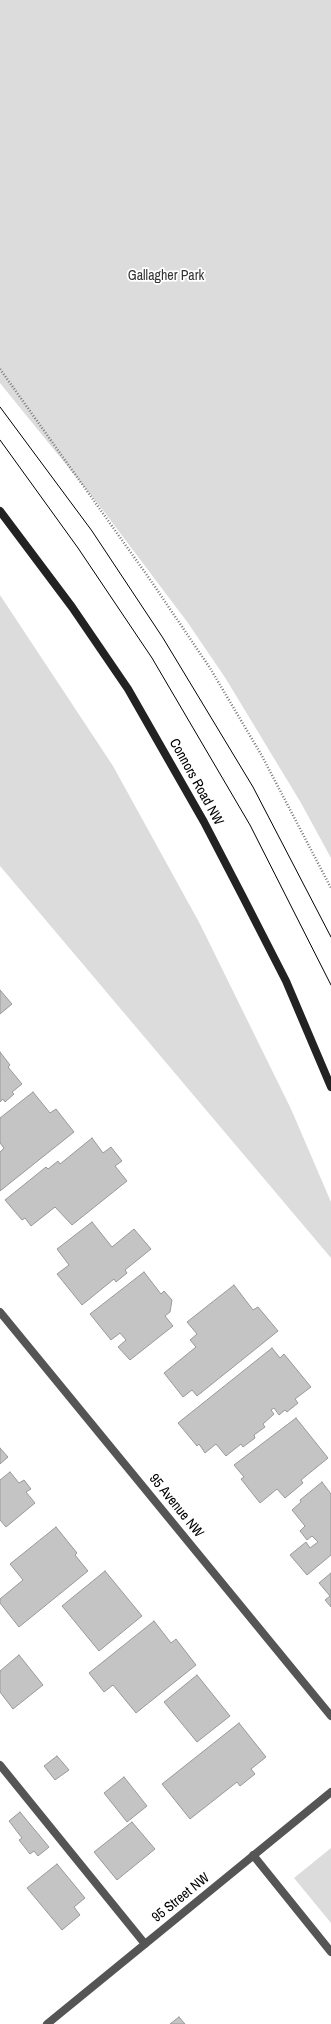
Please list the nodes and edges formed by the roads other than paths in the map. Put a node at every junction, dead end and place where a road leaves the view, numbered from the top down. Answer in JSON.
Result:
{"nodes":[{"id":1,"x":0,"y":511,"type":"edge"},
{"id":2,"x":331,"y":1087,"type":"edge"},
{"id":3,"x":0,"y":1312,"type":"edge"},
{"id":4,"x":331,"y":1716,"type":"edge"},
{"id":5,"x":0,"y":1765,"type":"edge"},
{"id":6,"x":331,"y":1792,"type":"edge"},
{"id":7,"x":253,"y":1855,"type":"junction"},
{"id":8,"x":145,"y":1944,"type":"junction"},
{"id":9,"x":331,"y":1952,"type":"edge"},
{"id":10,"x":47,"y":2024,"type":"edge"}],
"edges":[{"from":1,"to":2,"type":"main road","name":"Connors Road NW"},
{"from":3,"to":4,"type":"street","name":"95 Avenue NW"},
{"from":5,"to":8,"type":"street"},
{"from":6,"to":7,"type":"street","name":"95 Street NW"},
{"from":7,"to":8,"type":"street","name":"95 Street NW"},
{"from":7,"to":9,"type":"street"},
{"from":8,"to":10,"type":"street","name":"95 Street NW"}]}
